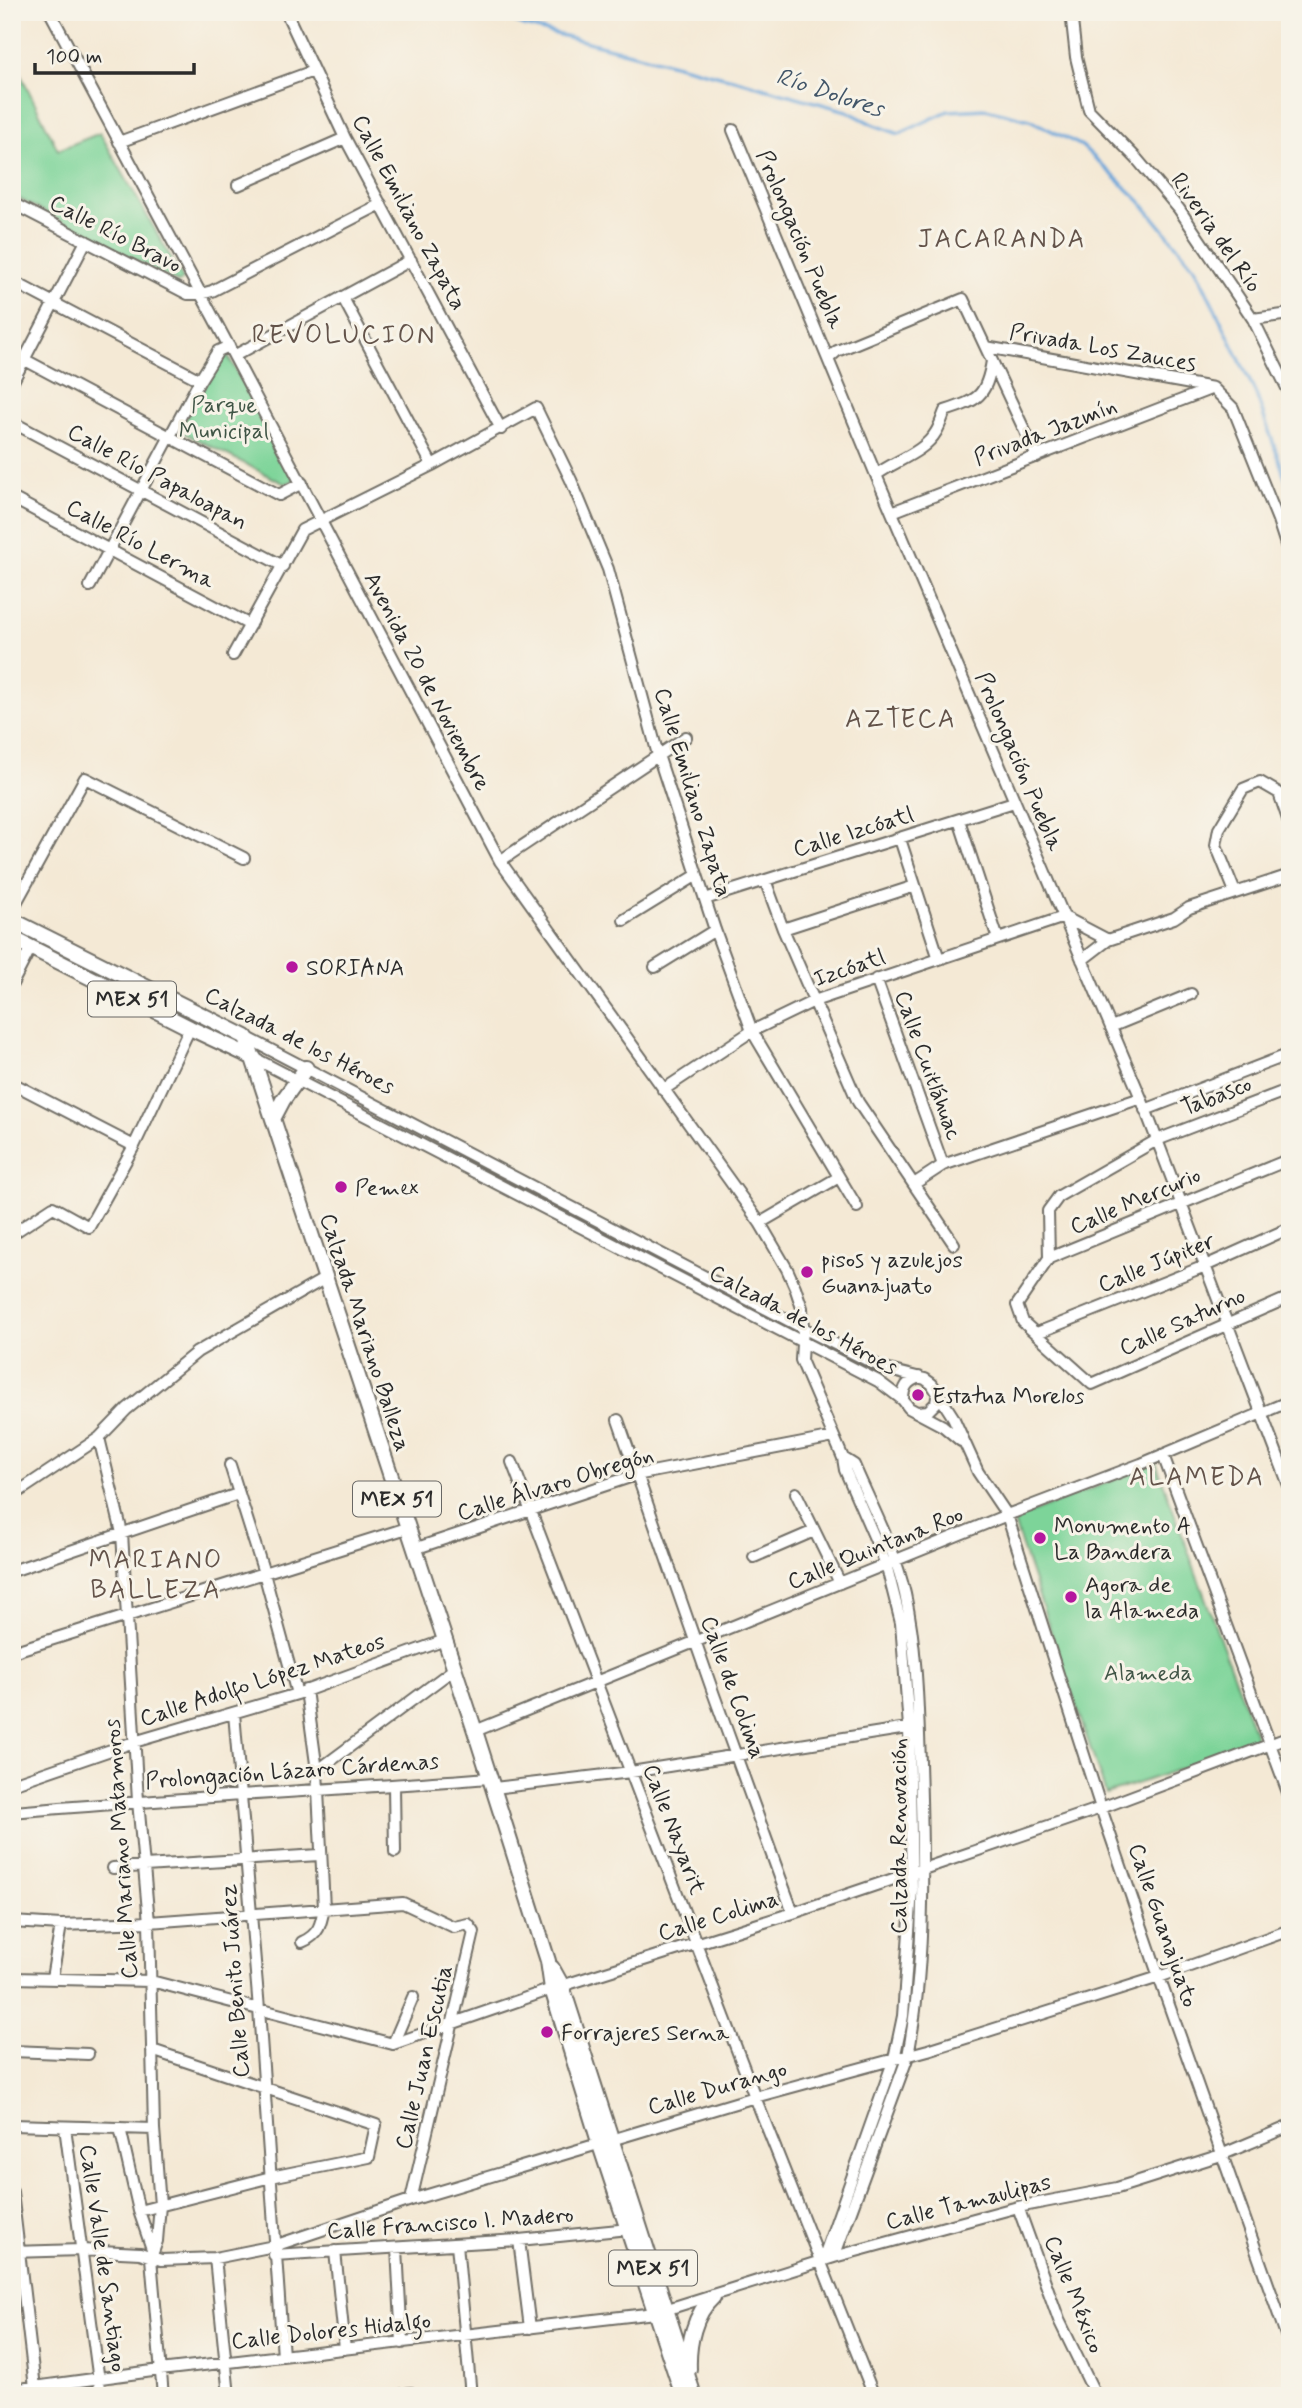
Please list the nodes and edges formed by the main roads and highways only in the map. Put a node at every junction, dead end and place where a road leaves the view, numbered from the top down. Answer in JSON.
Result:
{"nodes":[{"id":1,"x":12,"y":919,"type":"edge"},
{"id":2,"x":12,"y":938,"type":"edge"},
{"id":3,"x":246,"y":1037,"type":"joint"},
{"id":4,"x":254,"y":1058,"type":"junction"},
{"id":5,"x":306,"y":1068,"type":"road end"},
{"id":6,"x":273,"y":1119,"type":"junction"},
{"id":7,"x":605,"y":2143,"type":"junction"},
{"id":8,"x":713,"y":2297,"type":"road end"},
{"id":9,"x":661,"y":2311,"type":"junction"},
{"id":10,"x":689,"y":2392,"type":"edge"}],
"edges":[{"from":1,"to":3,"type":"main road","name":"Calzada de los Héroes","number":"MEX 51"},
{"from":2,"to":4,"type":"main road","name":"Calzada de los Héroes","number":"MEX 51"},
{"from":3,"to":4,"type":"main road","name":"Calzada Mariano Balleza","number":"MEX 51"},
{"from":4,"to":6,"type":"main road","name":"Calzada Mariano Balleza","number":"MEX 51"},
{"from":5,"to":6,"type":"main road"},
{"from":6,"to":7,"type":"main road","name":"Calzada Mariano Balleza","number":"MEX 51"},
{"from":7,"to":9,"type":"main road","number":"MEX 51"},
{"from":7,"to":9,"type":"main road","number":"MEX 51"},
{"from":8,"to":10,"type":"main road"},
{"from":9,"to":10,"type":"main road","number":"MEX 51"}]}
